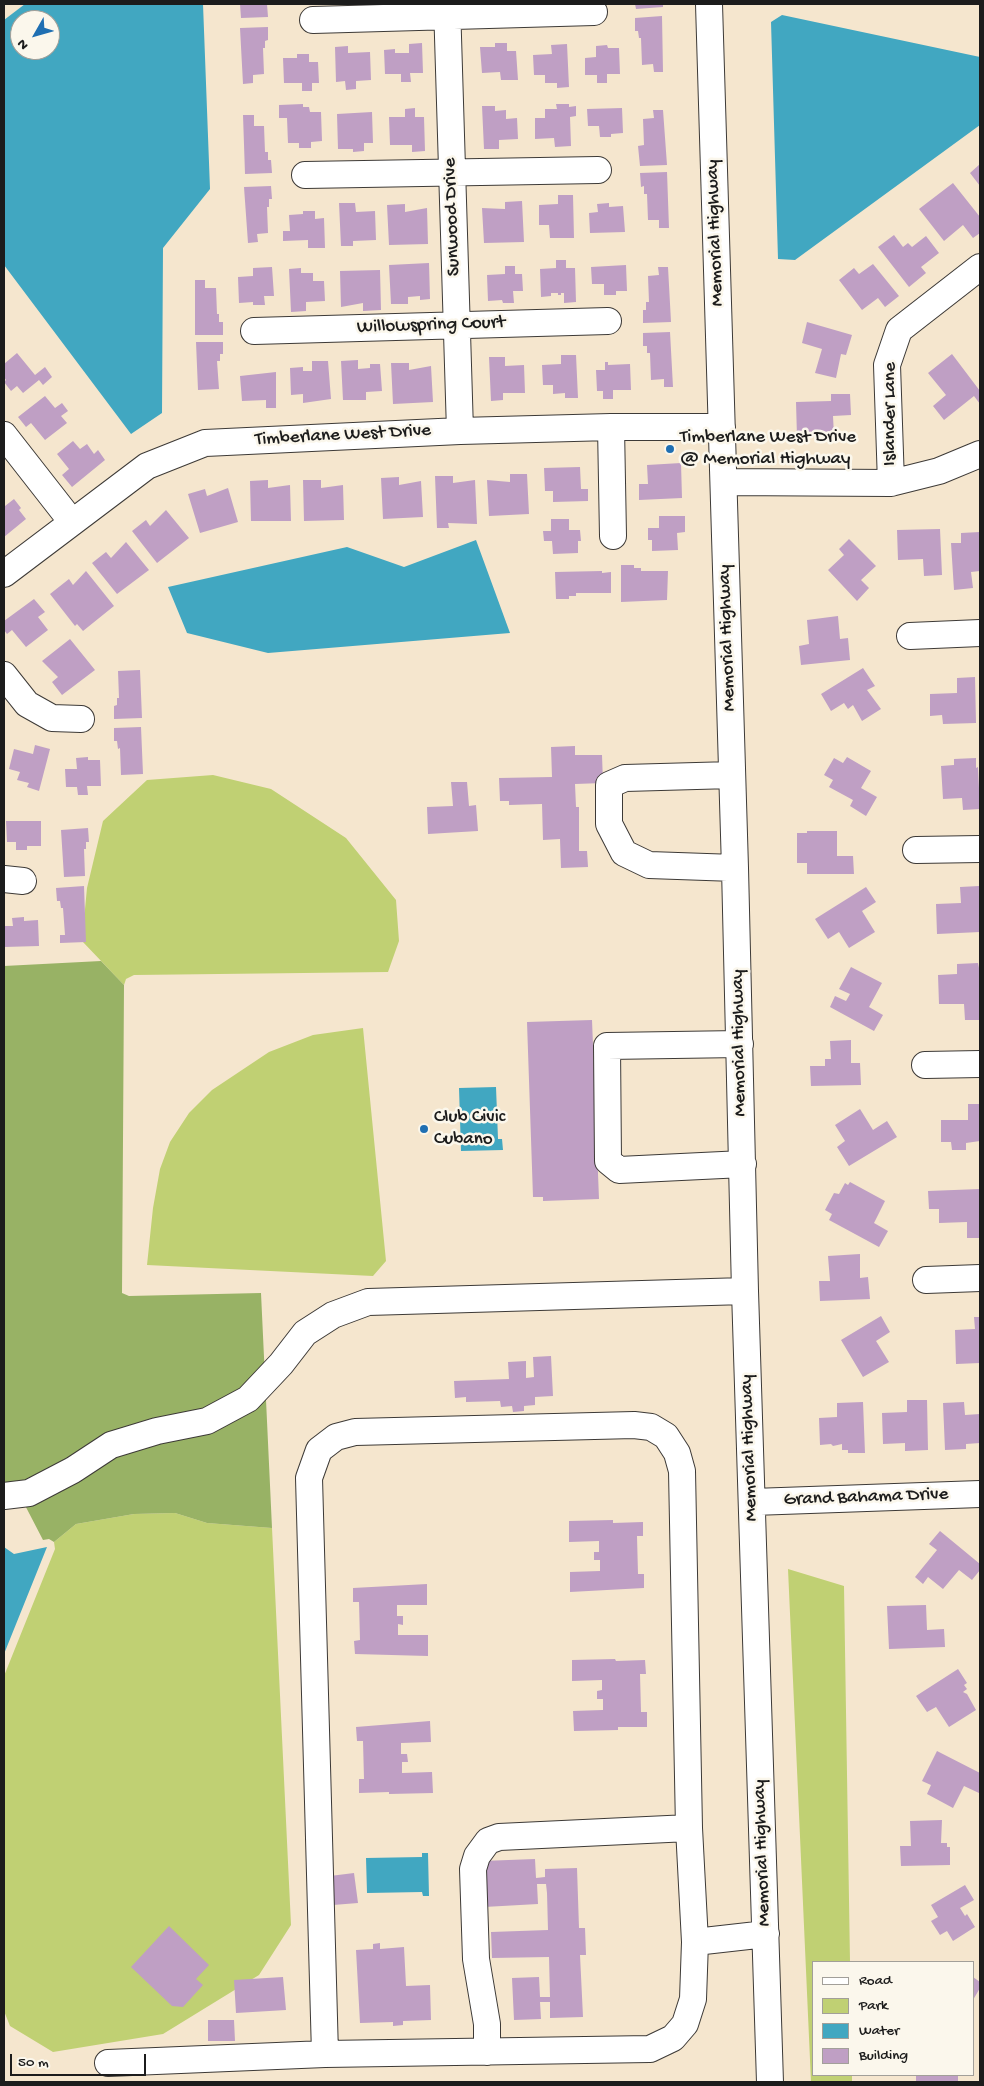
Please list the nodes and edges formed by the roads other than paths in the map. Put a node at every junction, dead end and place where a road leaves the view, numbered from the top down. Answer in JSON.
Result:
{"nodes":[{"id":1,"x":709,"y":4,"type":"edge"},
{"id":2,"x":447,"y":10,"type":"edge"},
{"id":3,"x":594,"y":12,"type":"dead end"},
{"id":4,"x":313,"y":20,"type":"dead end"},
{"id":5,"x":598,"y":170,"type":"dead end"},
{"id":6,"x":452,"y":172,"type":"junction"},
{"id":7,"x":305,"y":175,"type":"dead end"},
{"id":8,"x":980,"y":267,"type":"edge"},
{"id":9,"x":608,"y":321,"type":"dead end"},
{"id":10,"x":457,"y":326,"type":"junction"},
{"id":11,"x":254,"y":331,"type":"dead end"},
{"id":12,"x":611,"y":427,"type":"junction"},
{"id":13,"x":722,"y":427,"type":"junction"},
{"id":14,"x":460,"y":431,"type":"junction"},
{"id":15,"x":4,"y":435,"type":"edge"},
{"id":16,"x":980,"y":454,"type":"edge"},
{"id":17,"x":724,"y":482,"type":"junction"},
{"id":18,"x":891,"y":483,"type":"junction"},
{"id":19,"x":72,"y":522,"type":"junction"},
{"id":20,"x":613,"y":536,"type":"dead end"},
{"id":21,"x":4,"y":574,"type":"edge"},
{"id":22,"x":980,"y":633,"type":"edge"},
{"id":23,"x":910,"y":636,"type":"dead end"},
{"id":24,"x":4,"y":674,"type":"edge"},
{"id":25,"x":81,"y":719,"type":"dead end"},
{"id":26,"x":732,"y":775,"type":"junction"},
{"id":27,"x":980,"y":849,"type":"edge"},
{"id":28,"x":916,"y":850,"type":"dead end"},
{"id":29,"x":735,"y":868,"type":"junction"},
{"id":30,"x":740,"y":1044,"type":"junction"},
{"id":31,"x":980,"y":1064,"type":"edge"},
{"id":32,"x":925,"y":1065,"type":"dead end"},
{"id":33,"x":743,"y":1164,"type":"junction"},
{"id":34,"x":980,"y":1278,"type":"edge"},
{"id":35,"x":926,"y":1280,"type":"dead end"},
{"id":36,"x":744,"y":1291,"type":"junction"},
{"id":37,"x":980,"y":1494,"type":"edge"},
{"id":38,"x":4,"y":1496,"type":"edge"},
{"id":39,"x":752,"y":1502,"type":"junction"},
{"id":40,"x":689,"y":1828,"type":"junction"},
{"id":41,"x":766,"y":1934,"type":"junction"},
{"id":42,"x":695,"y":1942,"type":"junction"},
{"id":43,"x":487,"y":2052,"type":"junction"},
{"id":44,"x":325,"y":2054,"type":"junction"},
{"id":45,"x":108,"y":2063,"type":"dead end"},
{"id":46,"x":770,"y":2082,"type":"edge"}],
"edges":[{"from":1,"to":13,"type":"street","name":"Memorial Highway"},
{"from":2,"to":3,"type":"street"},
{"from":2,"to":4,"type":"street"},
{"from":2,"to":6,"type":"street","name":"Sunwood Drive"},
{"from":5,"to":6,"type":"street"},
{"from":6,"to":7,"type":"street"},
{"from":6,"to":10,"type":"street","name":"Sunwood Drive"},
{"from":8,"to":18,"type":"street","name":"Islander Lane"},
{"from":9,"to":10,"type":"street","name":"Willowspring Court"},
{"from":10,"to":11,"type":"street","name":"Willowspring Court"},
{"from":10,"to":14,"type":"street","name":"Sunwood Drive"},
{"from":12,"to":13,"type":"street","name":"Timberlane West Drive"},
{"from":12,"to":14,"type":"street","name":"Timberlane West Drive"},
{"from":12,"to":20,"type":"street"},
{"from":13,"to":17,"type":"street","name":"Memorial Highway"},
{"from":14,"to":19,"type":"street","name":"Timberlane West Drive"},
{"from":15,"to":19,"type":"street"},
{"from":16,"to":18,"type":"street"},
{"from":17,"to":18,"type":"street"},
{"from":17,"to":26,"type":"street","name":"Memorial Highway"},
{"from":19,"to":21,"type":"street","name":"Timberlane West Drive"},
{"from":22,"to":23,"type":"street"},
{"from":24,"to":25,"type":"street"},
{"from":26,"to":29,"type":"street","name":"Memorial Highway"},
{"from":26,"to":29,"type":"street"},
{"from":27,"to":28,"type":"street"},
{"from":29,"to":30,"type":"street","name":"Memorial Highway"},
{"from":30,"to":33,"type":"street","name":"Memorial Highway"},
{"from":30,"to":33,"type":"street"},
{"from":31,"to":32,"type":"street"},
{"from":33,"to":36,"type":"street","name":"Memorial Highway"},
{"from":34,"to":35,"type":"street"},
{"from":36,"to":38,"type":"street"},
{"from":36,"to":39,"type":"street","name":"Memorial Highway"},
{"from":37,"to":39,"type":"street","name":"Grand Bahama Drive"},
{"from":39,"to":41,"type":"street","name":"Memorial Highway"},
{"from":40,"to":42,"type":"street"},
{"from":40,"to":43,"type":"street"},
{"from":40,"to":44,"type":"street"},
{"from":41,"to":42,"type":"street"},
{"from":41,"to":46,"type":"street","name":"Memorial Highway"},
{"from":42,"to":43,"type":"street"},
{"from":43,"to":44,"type":"street"},
{"from":44,"to":45,"type":"street"}]}
